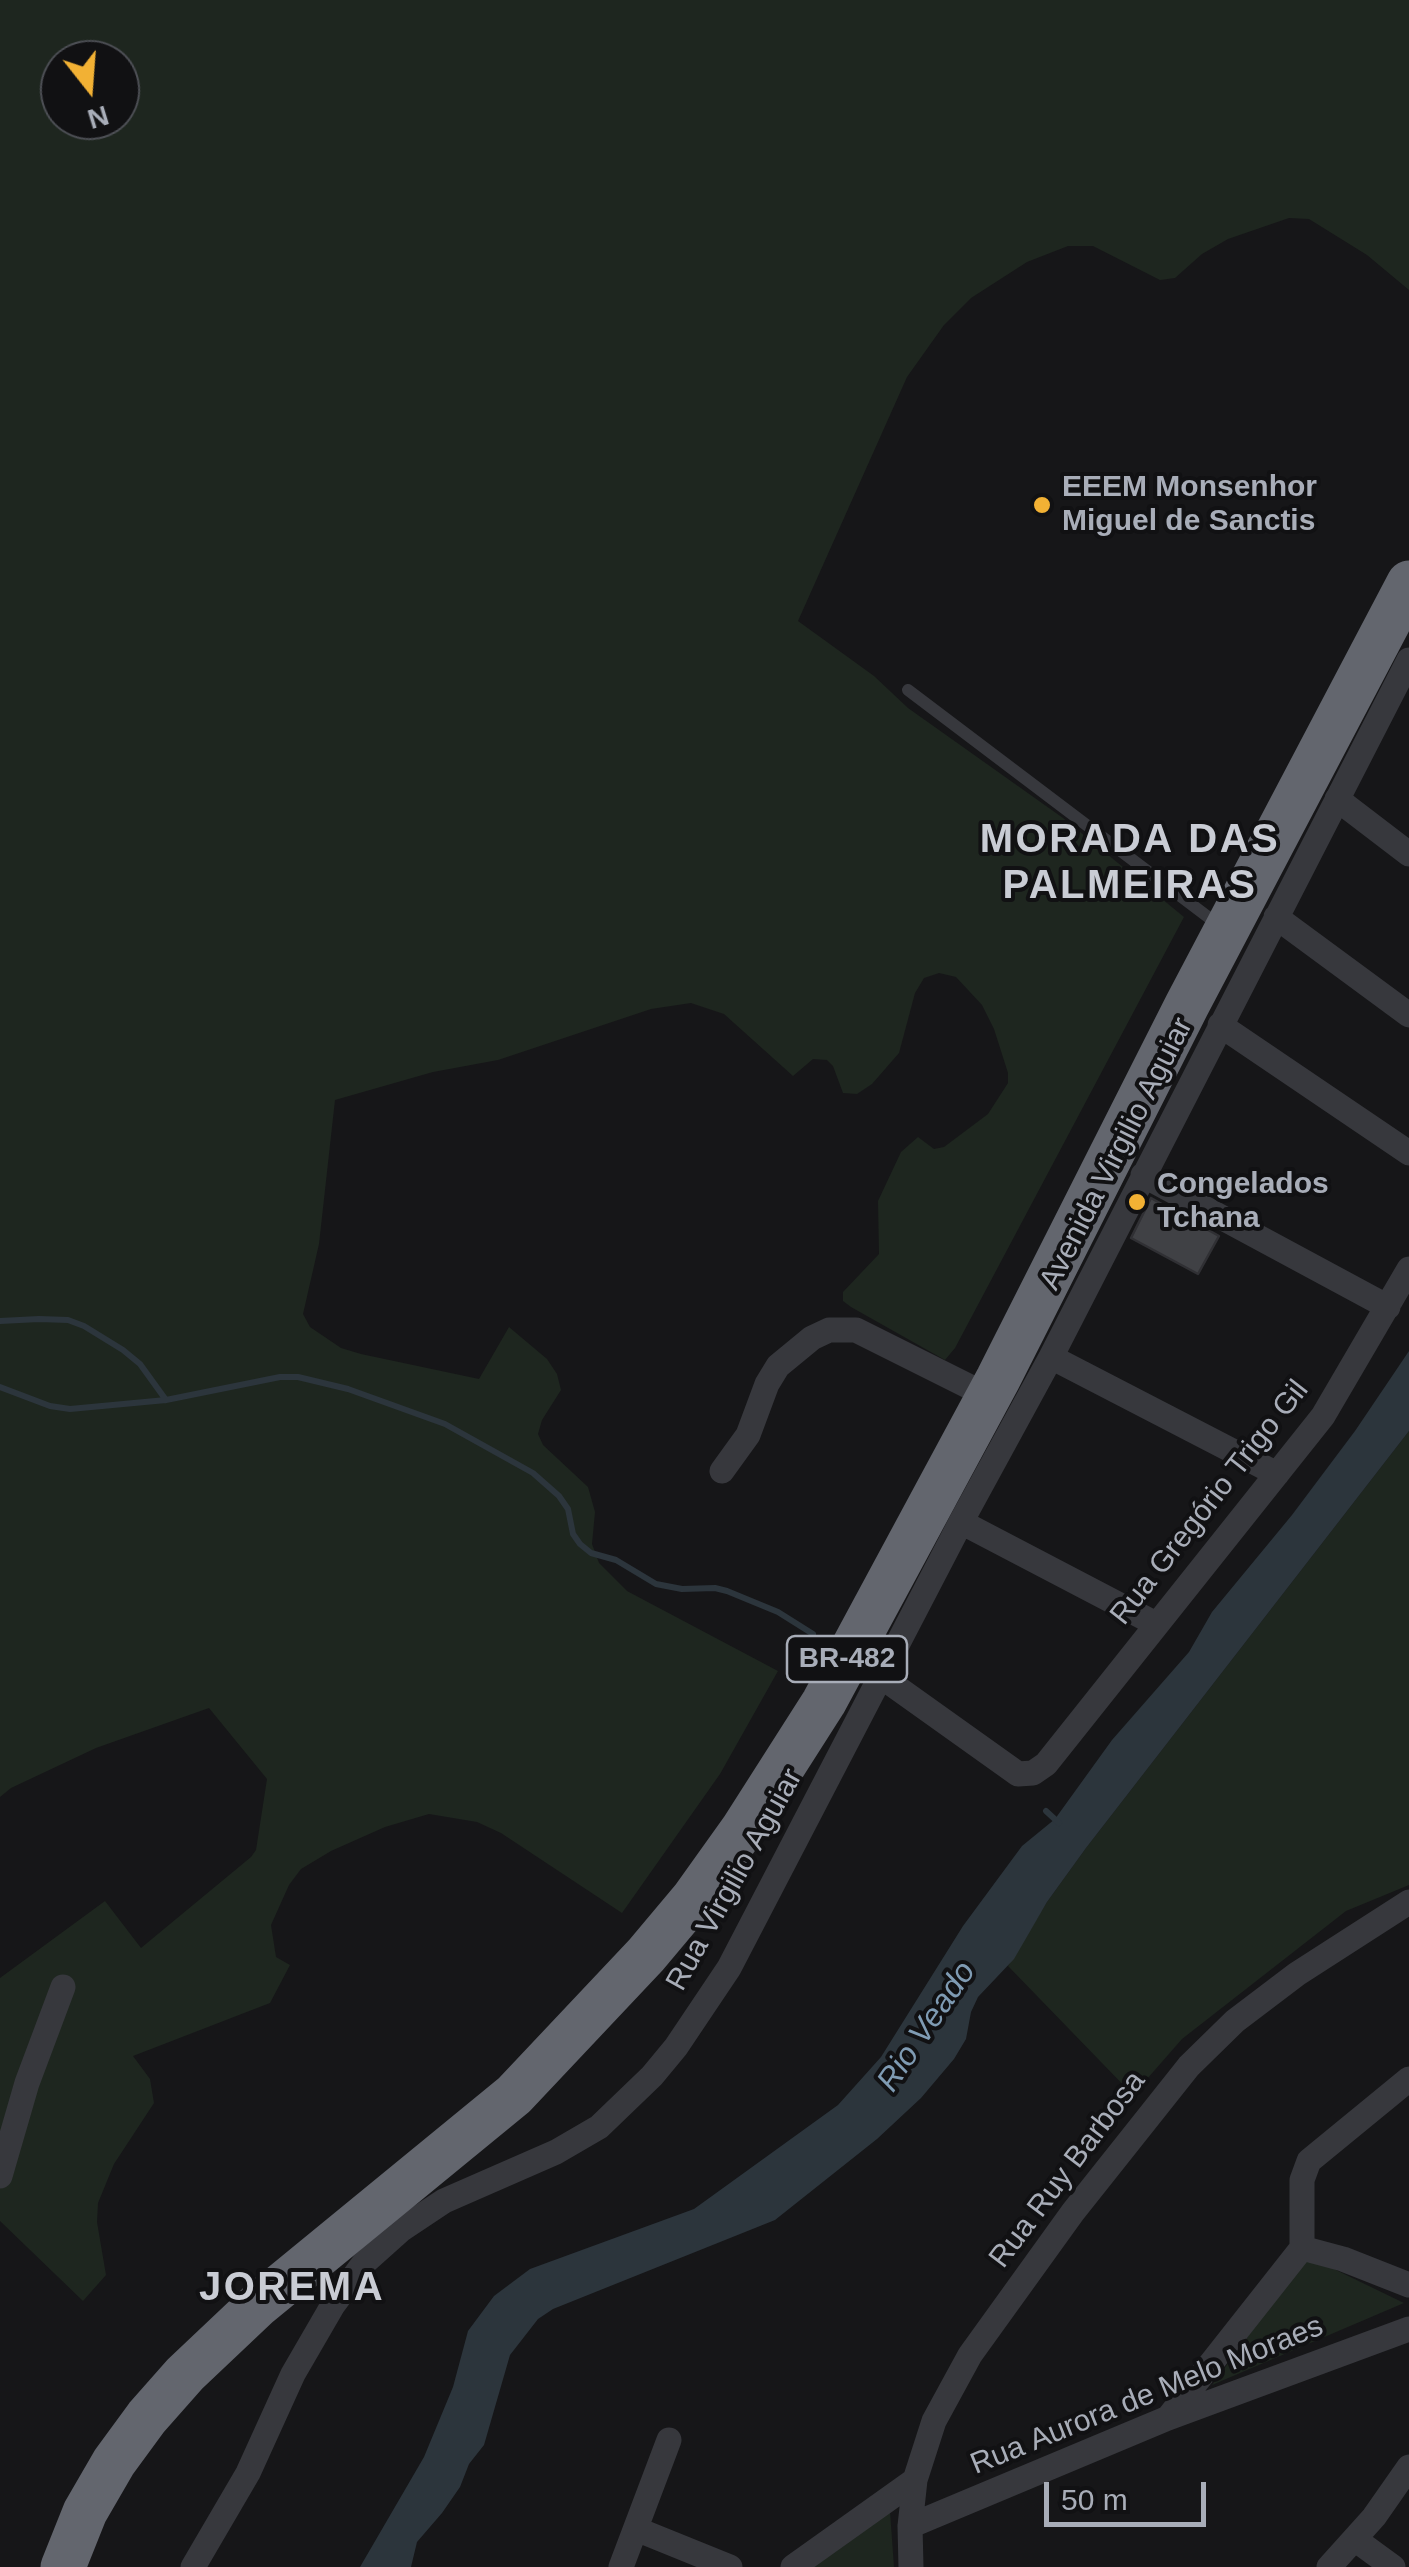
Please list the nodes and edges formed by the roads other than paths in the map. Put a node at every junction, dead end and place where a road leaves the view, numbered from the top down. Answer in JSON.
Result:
{"nodes":[{"id":1,"x":1409,"y":583,"type":"edge"},
{"id":2,"x":1406,"y":674,"type":"edge"},
{"id":3,"x":908,"y":690,"type":"dead end"},
{"id":4,"x":1336,"y":799,"type":"junction"},
{"id":5,"x":1409,"y":854,"type":"edge"},
{"id":6,"x":1276,"y":917,"type":"junction"},
{"id":7,"x":1226,"y":930,"type":"junction"},
{"id":8,"x":1409,"y":1015,"type":"edge"},
{"id":9,"x":1220,"y":1025,"type":"junction"},
{"id":10,"x":1409,"y":1153,"type":"edge"},
{"id":11,"x":1144,"y":1175,"type":"junction"},
{"id":12,"x":1409,"y":1270,"type":"edge"},
{"id":13,"x":1388,"y":1307,"type":"junction"},
{"id":14,"x":1051,"y":1358,"type":"junction"},
{"id":15,"x":988,"y":1396,"type":"junction"},
{"id":16,"x":722,"y":1471,"type":"dead end"},
{"id":17,"x":1278,"y":1474,"type":"junction"},
{"id":18,"x":961,"y":1522,"type":"junction"},
{"id":19,"x":1156,"y":1624,"type":"junction"},
{"id":20,"x":882,"y":1678,"type":"junction"},
{"id":21,"x":1409,"y":1902,"type":"edge"},
{"id":22,"x":63,"y":1987,"type":"dead end"},
{"id":23,"x":1409,"y":2079,"type":"edge"},
{"id":24,"x":0,"y":2176,"type":"edge"},
{"id":25,"x":1302,"y":2248,"type":"junction"},
{"id":26,"x":1409,"y":2285,"type":"edge"},
{"id":27,"x":1409,"y":2329,"type":"edge"},
{"id":28,"x":1168,"y":2418,"type":"junction"},
{"id":29,"x":668,"y":2440,"type":"dead end"},
{"id":30,"x":1409,"y":2468,"type":"edge"},
{"id":31,"x":915,"y":2480,"type":"junction"},
{"id":32,"x":910,"y":2526,"type":"junction"},
{"id":33,"x":636,"y":2529,"type":"junction"},
{"id":34,"x":1356,"y":2540,"type":"junction"},
{"id":35,"x":63,"y":2567,"type":"edge"},
{"id":36,"x":193,"y":2567,"type":"edge"},
{"id":37,"x":622,"y":2567,"type":"edge"},
{"id":38,"x":730,"y":2567,"type":"edge"},
{"id":39,"x":793,"y":2567,"type":"edge"},
{"id":40,"x":911,"y":2567,"type":"edge"},
{"id":41,"x":1329,"y":2567,"type":"edge"},
{"id":42,"x":1393,"y":2567,"type":"edge"}],
"edges":[{"from":1,"to":7,"type":"highway","number":"BR-482"},
{"from":2,"to":4,"type":"street","name":"Avenida Virgilio Aguiar"},
{"from":3,"to":7,"type":"lane"},
{"from":4,"to":5,"type":"street"},
{"from":4,"to":6,"type":"street","name":"Avenida Virgilio Aguiar"},
{"from":6,"to":8,"type":"street"},
{"from":6,"to":9,"type":"street","name":"Avenida Virgilio Aguiar"},
{"from":7,"to":15,"type":"highway","number":"BR-482"},
{"from":9,"to":10,"type":"street"},
{"from":9,"to":11,"type":"street","name":"Avenida Virgilio Aguiar"},
{"from":11,"to":13,"type":"street"},
{"from":11,"to":14,"type":"street","name":"Avenida Virgilio Aguiar"},
{"from":12,"to":13,"type":"street","name":"Rua Gregório Trigo Gil"},
{"from":13,"to":17,"type":"street","name":"Rua Gregório Trigo Gil"},
{"from":14,"to":17,"type":"street"},
{"from":14,"to":18,"type":"street","name":"Avenida Virgilio Aguiar"},
{"from":15,"to":16,"type":"street"},
{"from":15,"to":35,"type":"highway","number":"BR-482"},
{"from":17,"to":19,"type":"street","name":"Rua Gregório Trigo Gil"},
{"from":18,"to":19,"type":"street"},
{"from":18,"to":20,"type":"street","name":"Avenida Virgilio Aguiar"},
{"from":19,"to":20,"type":"street","name":"Rua Gregório Trigo Gil"},
{"from":20,"to":36,"type":"street","name":"Rua Virgilio Aguiar"},
{"from":21,"to":31,"type":"street","name":"Rua Ruy Barbosa"},
{"from":22,"to":24,"type":"street"},
{"from":23,"to":25,"type":"street"},
{"from":25,"to":26,"type":"street"},
{"from":25,"to":28,"type":"street"},
{"from":27,"to":28,"type":"street","name":"Rua Aurora de Melo Moraes"},
{"from":28,"to":32,"type":"street","name":"Rua Aurora de Melo Moraes"},
{"from":29,"to":33,"type":"street"},
{"from":30,"to":34,"type":"street"},
{"from":31,"to":32,"type":"street","name":"Rua Ruy Barbosa"},
{"from":31,"to":39,"type":"street"},
{"from":32,"to":40,"type":"street","name":"Rua Ruy Barbosa"},
{"from":33,"to":37,"type":"street"},
{"from":33,"to":38,"type":"street"},
{"from":34,"to":41,"type":"street"},
{"from":34,"to":42,"type":"street"}]}
